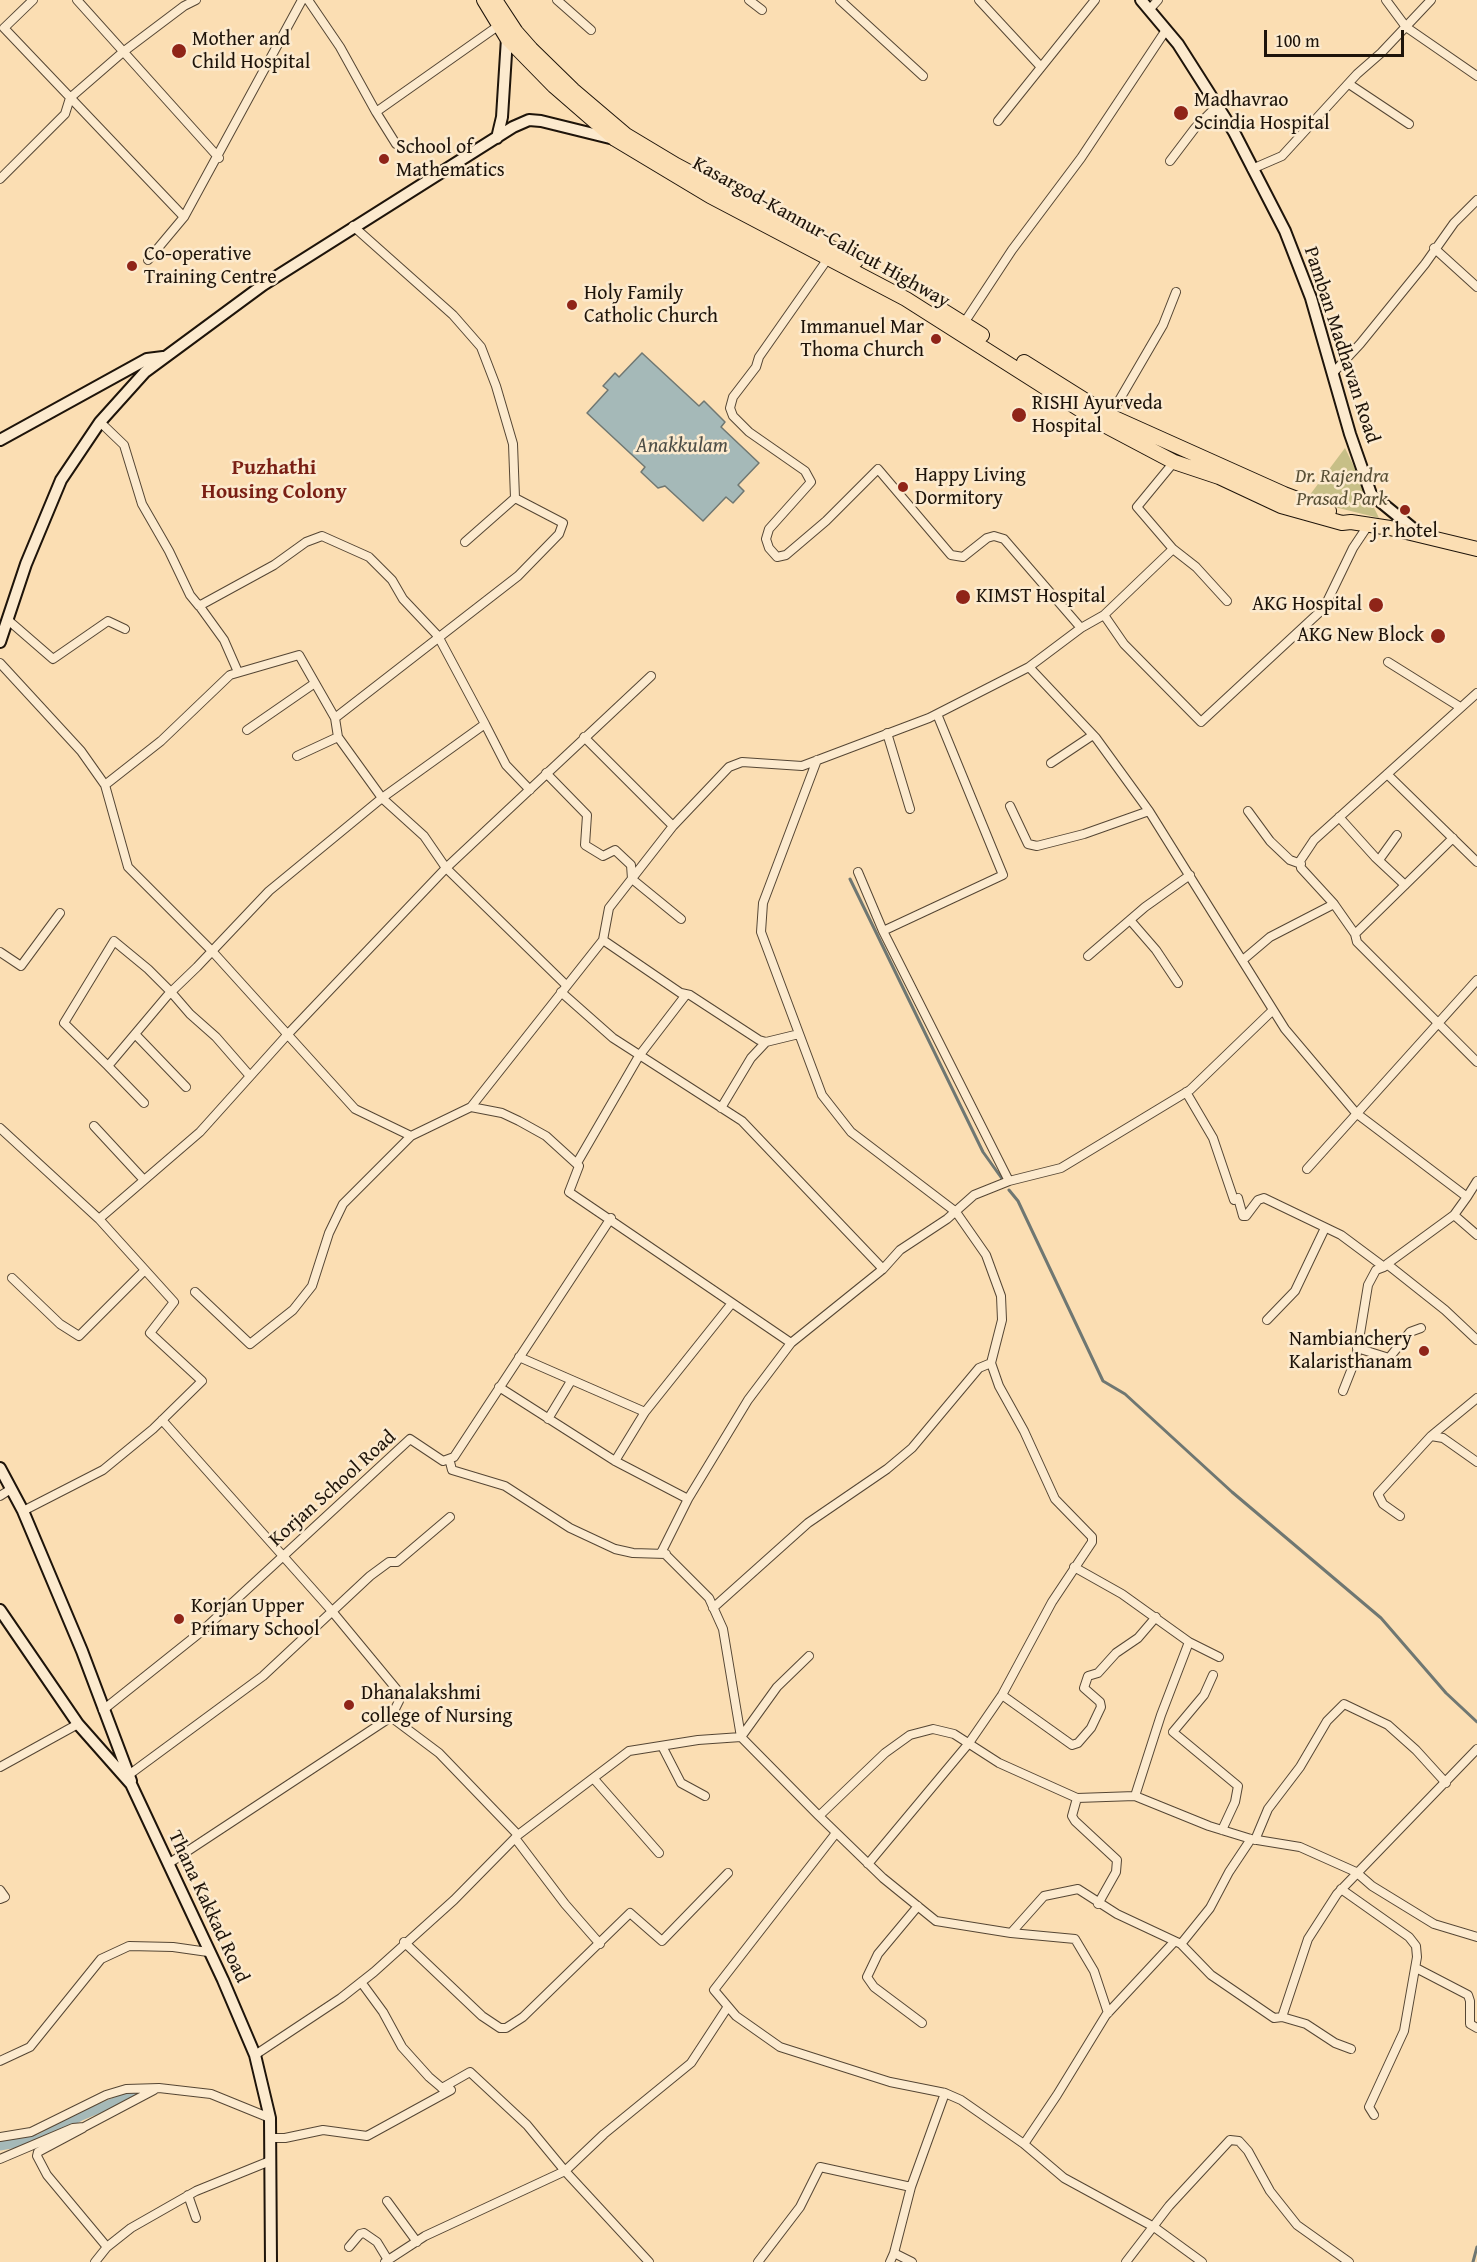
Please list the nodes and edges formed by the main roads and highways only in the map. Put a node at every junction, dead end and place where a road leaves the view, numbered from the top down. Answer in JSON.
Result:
{"nodes":[{"id":1,"x":1141,"y":0,"type":"edge"},
{"id":2,"x":494,"y":1,"type":"edge"},
{"id":3,"x":502,"y":22,"type":"junction"},
{"id":4,"x":507,"y":38,"type":"junction"},
{"id":5,"x":497,"y":138,"type":"junction"},
{"id":6,"x":615,"y":139,"type":"junction"},
{"id":7,"x":164,"y":357,"type":"junction"},
{"id":8,"x":0,"y":440,"type":"edge"},
{"id":9,"x":1221,"y":472,"type":"junction"},
{"id":10,"x":1424,"y":537,"type":"junction"},
{"id":11,"x":1477,"y":549,"type":"edge"},
{"id":12,"x":0,"y":642,"type":"edge"},
{"id":13,"x":0,"y":1468,"type":"edge"},
{"id":14,"x":0,"y":1610,"type":"edge"},
{"id":15,"x":4,"y":1622,"type":"edge"},
{"id":16,"x":131,"y":1779,"type":"junction"},
{"id":17,"x":271,"y":2262,"type":"edge"}],
"edges":[{"from":1,"to":10,"type":"main road","name":"Pamban Madhavan Road"},
{"from":2,"to":3,"type":"highway","name":"Kasargod-Kannur-Calicut Highway"},
{"from":3,"to":4,"type":"highway","name":"Kasargod-Kannur-Calicut Highway"},
{"from":3,"to":9,"type":"highway","name":"Kasargod-Kannur-Calicut Highway"},
{"from":4,"to":5,"type":"main road"},
{"from":4,"to":6,"type":"highway","name":"Kasargod-Kannur-Calicut Highway"},
{"from":5,"to":6,"type":"main road"},
{"from":5,"to":7,"type":"main road"},
{"from":6,"to":9,"type":"highway","name":"Kasargod-Kannur-Calicut Highway"},
{"from":7,"to":8,"type":"main road"},
{"from":7,"to":12,"type":"main road"},
{"from":9,"to":10,"type":"highway","name":"Kasargod-Kannur-Calicut Highway"},
{"from":10,"to":11,"type":"highway","name":"Kasargod-Kannur-Calicut Highway"},
{"from":13,"to":16,"type":"main road"},
{"from":14,"to":15,"type":"main road","name":"Thana Kakkad Road"},
{"from":15,"to":16,"type":"main road","name":"Thana Kakkad Road"},
{"from":16,"to":17,"type":"main road","name":"Thana Kakkad Road"}]}
